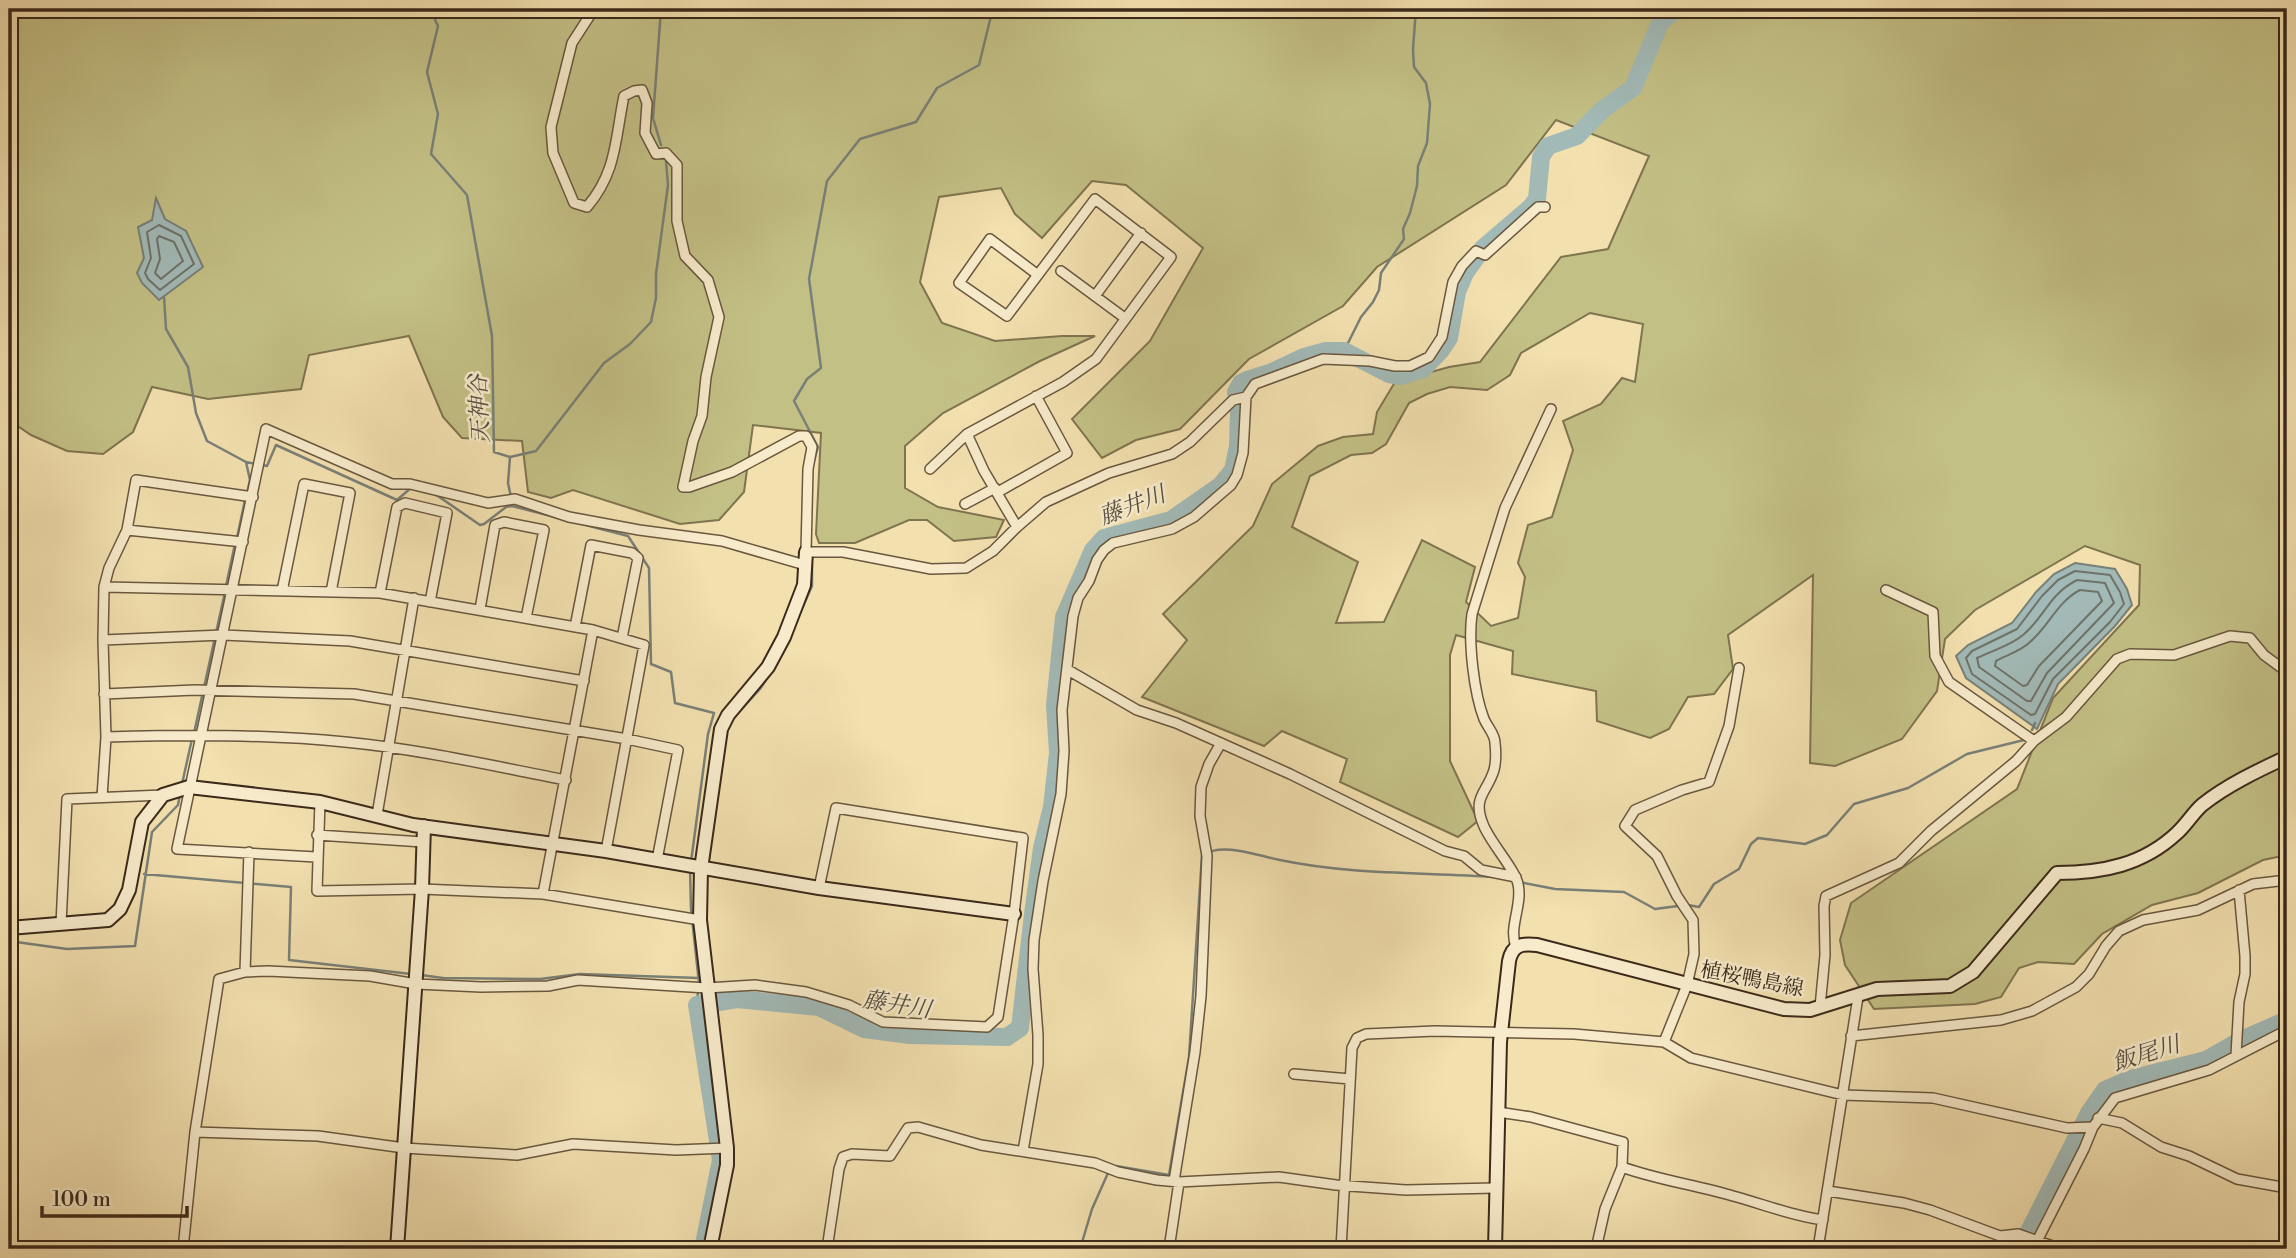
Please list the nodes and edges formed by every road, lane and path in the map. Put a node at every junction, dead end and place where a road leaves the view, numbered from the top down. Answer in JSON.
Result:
{"nodes":[{"id":1,"x":594,"y":9,"type":"edge"},
{"id":2,"x":1545,"y":207,"type":"dead end"},
{"id":3,"x":1141,"y":233,"type":"junction"},
{"id":4,"x":1061,"y":271,"type":"dead end"},
{"id":5,"x":1038,"y":275,"type":"junction"},
{"id":6,"x":1095,"y":296,"type":"junction"},
{"id":7,"x":1122,"y":316,"type":"dead end"},
{"id":8,"x":1036,"y":396,"type":"junction"},
{"id":9,"x":1240,"y":398,"type":"junction"},
{"id":10,"x":1551,"y":410,"type":"dead end"},
{"id":11,"x":967,"y":434,"type":"junction"},
{"id":12,"x":930,"y":469,"type":"dead end"},
{"id":13,"x":997,"y":490,"type":"junction"},
{"id":14,"x":253,"y":497,"type":"junction"},
{"id":15,"x":965,"y":504,"type":"dead end"},
{"id":16,"x":1017,"y":527,"type":"junction"},
{"id":17,"x":127,"y":530,"type":"junction"},
{"id":18,"x":243,"y":542,"type":"junction"},
{"id":19,"x":805,"y":559,"type":"junction"},
{"id":20,"x":104,"y":587,"type":"junction"},
{"id":21,"x":233,"y":589,"type":"junction"},
{"id":22,"x":1886,"y":590,"type":"dead end"},
{"id":23,"x":282,"y":591,"type":"junction"},
{"id":24,"x":331,"y":592,"type":"junction"},
{"id":25,"x":380,"y":593,"type":"junction"},
{"id":26,"x":414,"y":598,"type":"junction"},
{"id":27,"x":430,"y":602,"type":"junction"},
{"id":28,"x":480,"y":609,"type":"junction"},
{"id":29,"x":526,"y":618,"type":"junction"},
{"id":30,"x":575,"y":627,"type":"junction"},
{"id":31,"x":593,"y":630,"type":"junction"},
{"id":32,"x":223,"y":635,"type":"junction"},
{"id":33,"x":622,"y":638,"type":"junction"},
{"id":34,"x":103,"y":640,"type":"junction"},
{"id":35,"x":405,"y":649,"type":"junction"},
{"id":36,"x":1739,"y":668,"type":"dead end"},
{"id":37,"x":1068,"y":670,"type":"junction"},
{"id":38,"x":2287,"y":672,"type":"edge"},
{"id":39,"x":584,"y":681,"type":"junction"},
{"id":40,"x":211,"y":691,"type":"junction"},
{"id":41,"x":104,"y":694,"type":"junction"},
{"id":42,"x":396,"y":700,"type":"junction"},
{"id":43,"x":575,"y":730,"type":"junction"},
{"id":44,"x":202,"y":735,"type":"junction"},
{"id":45,"x":106,"y":737,"type":"junction"},
{"id":46,"x":626,"y":739,"type":"junction"},
{"id":47,"x":2034,"y":741,"type":"junction"},
{"id":48,"x":1221,"y":743,"type":"junction"},
{"id":49,"x":388,"y":747,"type":"junction"},
{"id":50,"x":2287,"y":757,"type":"edge"},
{"id":51,"x":566,"y":780,"type":"junction"},
{"id":52,"x":189,"y":787,"type":"junction"},
{"id":53,"x":169,"y":793,"type":"junction"},
{"id":54,"x":102,"y":797,"type":"junction"},
{"id":55,"x":320,"y":803,"type":"junction"},
{"id":56,"x":377,"y":815,"type":"junction"},
{"id":57,"x":424,"y":826,"type":"junction"},
{"id":58,"x":317,"y":835,"type":"junction"},
{"id":59,"x":423,"y":842,"type":"junction"},
{"id":60,"x":554,"y":843,"type":"junction"},
{"id":61,"x":606,"y":851,"type":"junction"},
{"id":62,"x":249,"y":852,"type":"junction"},
{"id":63,"x":316,"y":857,"type":"junction"},
{"id":64,"x":657,"y":860,"type":"junction"},
{"id":65,"x":701,"y":869,"type":"junction"},
{"id":66,"x":1517,"y":879,"type":"junction"},
{"id":67,"x":2287,"y":880,"type":"edge"},
{"id":68,"x":819,"y":888,"type":"junction"},
{"id":69,"x":422,"y":889,"type":"junction"},
{"id":70,"x":2239,"y":890,"type":"junction"},
{"id":71,"x":543,"y":894,"type":"junction"},
{"id":72,"x":1014,"y":915,"type":"junction"},
{"id":73,"x":700,"y":920,"type":"junction"},
{"id":74,"x":61,"y":924,"type":"junction"},
{"id":75,"x":9,"y":928,"type":"edge"},
{"id":76,"x":1516,"y":947,"type":"junction"},
{"id":77,"x":245,"y":972,"type":"junction"},
{"id":78,"x":416,"y":976,"type":"junction"},
{"id":79,"x":1687,"y":985,"type":"junction"},
{"id":80,"x":707,"y":988,"type":"junction"},
{"id":81,"x":1858,"y":997,"type":"junction"},
{"id":82,"x":1820,"y":1007,"type":"junction"},
{"id":83,"x":2287,"y":1030,"type":"edge"},
{"id":84,"x":1501,"y":1033,"type":"junction"},
{"id":85,"x":1852,"y":1036,"type":"junction"},
{"id":86,"x":1664,"y":1042,"type":"junction"},
{"id":87,"x":2236,"y":1051,"type":"junction"},
{"id":88,"x":1294,"y":1074,"type":"dead end"},
{"id":89,"x":1350,"y":1079,"type":"junction"},
{"id":90,"x":1843,"y":1095,"type":"junction"},
{"id":91,"x":1498,"y":1112,"type":"junction"},
{"id":92,"x":2095,"y":1123,"type":"junction"},
{"id":93,"x":195,"y":1132,"type":"junction"},
{"id":94,"x":404,"y":1147,"type":"junction"},
{"id":95,"x":722,"y":1148,"type":"junction"},
{"id":96,"x":1023,"y":1151,"type":"junction"},
{"id":97,"x":1622,"y":1167,"type":"junction"},
{"id":98,"x":1176,"y":1181,"type":"junction"},
{"id":99,"x":1345,"y":1186,"type":"junction"},
{"id":100,"x":1495,"y":1188,"type":"junction"},
{"id":101,"x":2287,"y":1188,"type":"edge"},
{"id":102,"x":1828,"y":1191,"type":"junction"},
{"id":103,"x":1823,"y":1220,"type":"junction"},
{"id":104,"x":2018,"y":1234,"type":"junction"},
{"id":105,"x":2035,"y":1245,"type":"edge"},
{"id":106,"x":183,"y":1249,"type":"edge"},
{"id":107,"x":397,"y":1249,"type":"edge"},
{"id":108,"x":710,"y":1249,"type":"edge"},
{"id":109,"x":827,"y":1249,"type":"edge"},
{"id":110,"x":1169,"y":1249,"type":"edge"},
{"id":111,"x":1341,"y":1249,"type":"edge"},
{"id":112,"x":1495,"y":1249,"type":"edge"},
{"id":113,"x":1596,"y":1249,"type":"edge"},
{"id":114,"x":1818,"y":1249,"type":"edge"},
{"id":115,"x":2011,"y":1249,"type":"edge"},
{"id":116,"x":2061,"y":1249,"type":"edge"}],
"edges":[{"from":1,"to":19,"type":"street"},
{"from":2,"to":9,"type":"street"},
{"from":3,"to":5,"type":"street"},
{"from":3,"to":6,"type":"street"},
{"from":3,"to":8,"type":"street"},
{"from":4,"to":6,"type":"street"},
{"from":5,"to":5,"type":"street"},
{"from":6,"to":7,"type":"street"},
{"from":8,"to":11,"type":"street"},
{"from":8,"to":13,"type":"street"},
{"from":9,"to":16,"type":"street"},
{"from":9,"to":37,"type":"street"},
{"from":10,"to":66,"type":"street"},
{"from":11,"to":12,"type":"street"},
{"from":11,"to":13,"type":"street"},
{"from":13,"to":15,"type":"street"},
{"from":13,"to":16,"type":"street"},
{"from":14,"to":17,"type":"street"},
{"from":14,"to":18,"type":"street"},
{"from":14,"to":19,"type":"street"},
{"from":16,"to":19,"type":"street"},
{"from":17,"to":18,"type":"street"},
{"from":17,"to":20,"type":"street"},
{"from":18,"to":21,"type":"street"},
{"from":19,"to":65,"type":"street"},
{"from":20,"to":21,"type":"street"},
{"from":20,"to":34,"type":"street"},
{"from":21,"to":23,"type":"street"},
{"from":21,"to":32,"type":"street"},
{"from":22,"to":47,"type":"street"},
{"from":23,"to":24,"type":"street"},
{"from":23,"to":24,"type":"street"},
{"from":24,"to":25,"type":"street"},
{"from":25,"to":26,"type":"street"},
{"from":25,"to":27,"type":"street"},
{"from":26,"to":27,"type":"street"},
{"from":26,"to":35,"type":"street"},
{"from":27,"to":28,"type":"street"},
{"from":28,"to":29,"type":"street"},
{"from":28,"to":29,"type":"street"},
{"from":29,"to":30,"type":"street"},
{"from":30,"to":31,"type":"street"},
{"from":30,"to":33,"type":"street"},
{"from":31,"to":33,"type":"street"},
{"from":31,"to":39,"type":"street"},
{"from":32,"to":34,"type":"street"},
{"from":32,"to":35,"type":"street"},
{"from":32,"to":40,"type":"street"},
{"from":33,"to":46,"type":"street"},
{"from":34,"to":41,"type":"street"},
{"from":35,"to":39,"type":"street"},
{"from":35,"to":42,"type":"street"},
{"from":36,"to":79,"type":"street"},
{"from":37,"to":48,"type":"street"},
{"from":37,"to":96,"type":"street"},
{"from":38,"to":47,"type":"street"},
{"from":39,"to":43,"type":"street"},
{"from":40,"to":41,"type":"street"},
{"from":40,"to":42,"type":"street"},
{"from":40,"to":44,"type":"street"},
{"from":41,"to":45,"type":"street"},
{"from":42,"to":43,"type":"street"},
{"from":42,"to":49,"type":"street"},
{"from":43,"to":46,"type":"street"},
{"from":43,"to":51,"type":"street"},
{"from":44,"to":45,"type":"street"},
{"from":44,"to":49,"type":"street"},
{"from":44,"to":52,"type":"street"},
{"from":45,"to":54,"type":"street"},
{"from":46,"to":61,"type":"street"},
{"from":46,"to":64,"type":"street"},
{"from":47,"to":82,"type":"street"},
{"from":48,"to":66,"type":"street"},
{"from":48,"to":98,"type":"street"},
{"from":49,"to":51,"type":"street"},
{"from":49,"to":56,"type":"street"},
{"from":50,"to":81,"type":"street","name":"植桜鴨島線"},
{"from":51,"to":60,"type":"street"},
{"from":52,"to":53,"type":"street"},
{"from":52,"to":55,"type":"street"},
{"from":52,"to":62,"type":"street"},
{"from":53,"to":54,"type":"street"},
{"from":53,"to":74,"type":"street"},
{"from":54,"to":74,"type":"street"},
{"from":55,"to":56,"type":"street"},
{"from":55,"to":58,"type":"street"},
{"from":56,"to":57,"type":"street"},
{"from":57,"to":59,"type":"street"},
{"from":57,"to":60,"type":"street"},
{"from":58,"to":59,"type":"street"},
{"from":58,"to":63,"type":"street"},
{"from":59,"to":69,"type":"street"},
{"from":60,"to":61,"type":"street"},
{"from":60,"to":71,"type":"street"},
{"from":61,"to":64,"type":"street"},
{"from":62,"to":63,"type":"street"},
{"from":62,"to":77,"type":"street"},
{"from":63,"to":69,"type":"street"},
{"from":64,"to":65,"type":"street"},
{"from":65,"to":68,"type":"street"},
{"from":65,"to":73,"type":"street"},
{"from":66,"to":76,"type":"street"},
{"from":67,"to":70,"type":"street"},
{"from":68,"to":72,"type":"street"},
{"from":68,"to":72,"type":"street"},
{"from":69,"to":71,"type":"street"},
{"from":69,"to":78,"type":"street"},
{"from":70,"to":85,"type":"street"},
{"from":70,"to":87,"type":"street"},
{"from":71,"to":73,"type":"street"},
{"from":72,"to":80,"type":"street"},
{"from":73,"to":80,"type":"street"},
{"from":74,"to":75,"type":"street"},
{"from":76,"to":79,"type":"street","name":"植桜鴨島線"},
{"from":76,"to":84,"type":"street"},
{"from":77,"to":78,"type":"street"},
{"from":77,"to":93,"type":"street"},
{"from":78,"to":80,"type":"street"},
{"from":78,"to":94,"type":"street"},
{"from":79,"to":82,"type":"street","name":"植桜鴨島線"},
{"from":79,"to":86,"type":"street"},
{"from":80,"to":95,"type":"street"},
{"from":81,"to":82,"type":"street","name":"植桜鴨島線"},
{"from":81,"to":85,"type":"street"},
{"from":83,"to":87,"type":"street"},
{"from":84,"to":86,"type":"street"},
{"from":84,"to":89,"type":"street"},
{"from":84,"to":91,"type":"street"},
{"from":85,"to":90,"type":"street"},
{"from":86,"to":90,"type":"street"},
{"from":87,"to":92,"type":"street"},
{"from":88,"to":89,"type":"street"},
{"from":89,"to":99,"type":"street"},
{"from":90,"to":92,"type":"street"},
{"from":90,"to":102,"type":"street"},
{"from":91,"to":97,"type":"street"},
{"from":91,"to":100,"type":"street"},
{"from":92,"to":101,"type":"street"},
{"from":92,"to":105,"type":"street"},
{"from":93,"to":94,"type":"street"},
{"from":93,"to":106,"type":"street"},
{"from":94,"to":95,"type":"street"},
{"from":94,"to":107,"type":"street"},
{"from":95,"to":108,"type":"street"},
{"from":96,"to":98,"type":"street"},
{"from":96,"to":109,"type":"street"},
{"from":97,"to":103,"type":"street"},
{"from":97,"to":113,"type":"street"},
{"from":98,"to":99,"type":"street"},
{"from":98,"to":110,"type":"street"},
{"from":99,"to":100,"type":"street"},
{"from":99,"to":111,"type":"street"},
{"from":100,"to":112,"type":"street"},
{"from":102,"to":103,"type":"street"},
{"from":102,"to":104,"type":"street"},
{"from":103,"to":114,"type":"street"},
{"from":104,"to":105,"type":"street"},
{"from":104,"to":115,"type":"street"},
{"from":105,"to":116,"type":"street"}]}
